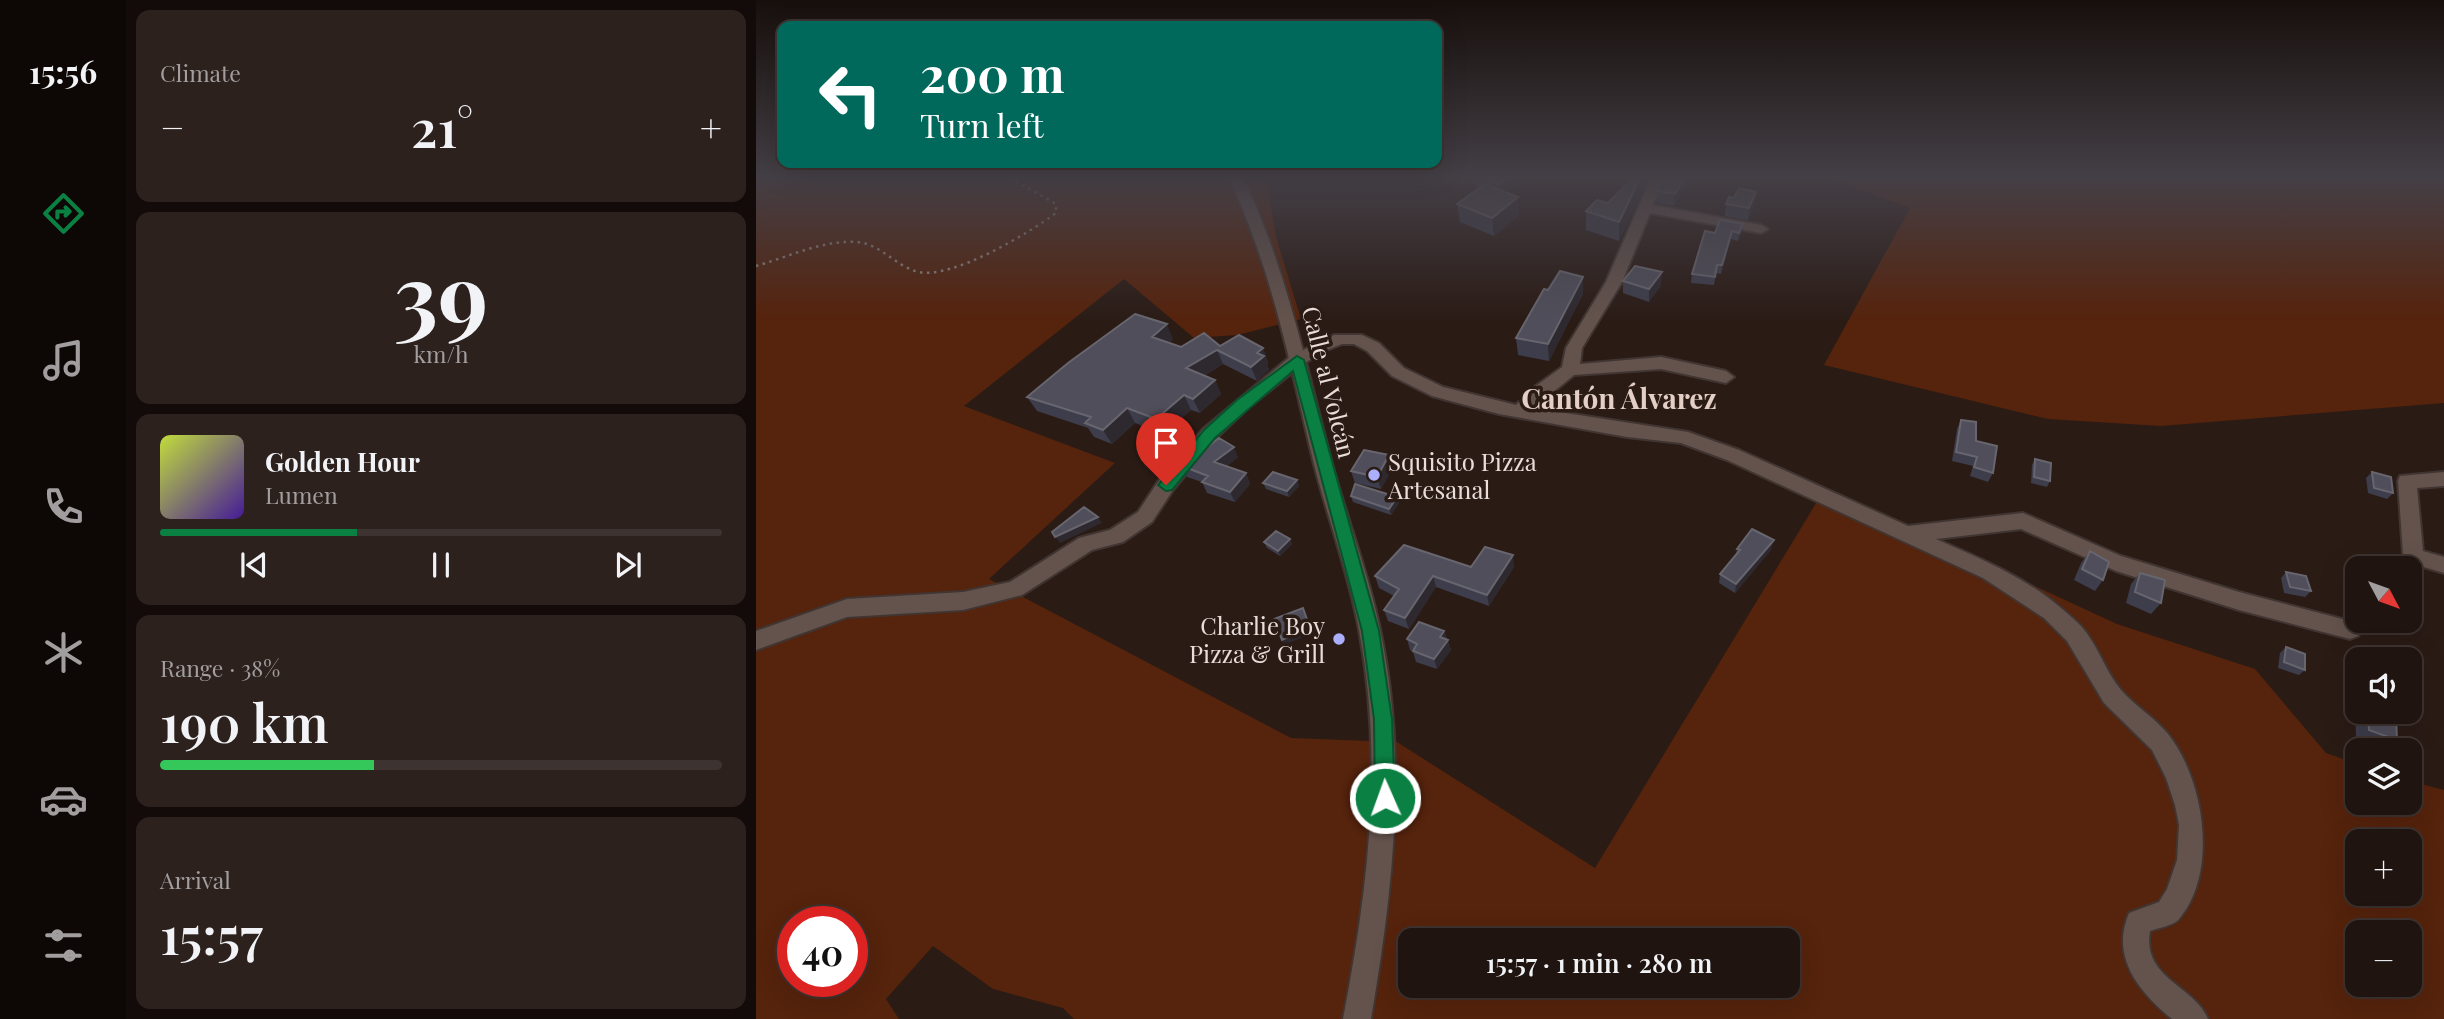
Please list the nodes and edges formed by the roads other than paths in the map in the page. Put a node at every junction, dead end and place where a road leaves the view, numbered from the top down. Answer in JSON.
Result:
{"nodes":[{"id":1,"x":1258,"y":226,"type":"edge"},
{"id":2,"x":1638,"y":226,"type":"edge"},
{"id":3,"x":1742,"y":226,"type":"edge"},
{"id":4,"x":1761,"y":229,"type":"dead end"},
{"id":5,"x":1297,"y":360,"type":"junction"},
{"id":6,"x":1570,"y":370,"type":"junction"},
{"id":7,"x":1726,"y":377,"type":"dead end"},
{"id":8,"x":1520,"y":411,"type":"junction"},
{"id":9,"x":2444,"y":478,"type":"edge"},
{"id":10,"x":1905,"y":534,"type":"junction"},
{"id":11,"x":2407,"y":556,"type":"edge"},
{"id":12,"x":2422,"y":563,"type":"edge"},
{"id":13,"x":2444,"y":565,"type":"edge"},
{"id":14,"x":2345,"y":629,"type":"edge"},
{"id":15,"x":756,"y":642,"type":"edge"},
{"id":16,"x":1357,"y":1019,"type":"edge"},
{"id":17,"x":2194,"y":1019,"type":"edge"}],
"edges":[{"from":1,"to":5,"type":"street","name":"Calle al Volcán"},
{"from":2,"to":6,"type":"street"},
{"from":3,"to":4,"type":"street"},
{"from":5,"to":8,"type":"street"},
{"from":5,"to":15,"type":"street"},
{"from":5,"to":16,"type":"street","name":"Calle al Volcán"},
{"from":6,"to":7,"type":"street"},
{"from":6,"to":8,"type":"street"},
{"from":8,"to":10,"type":"street"},
{"from":9,"to":11,"type":"street"},
{"from":10,"to":14,"type":"street"},
{"from":10,"to":17,"type":"street"},
{"from":12,"to":13,"type":"street"}]}
